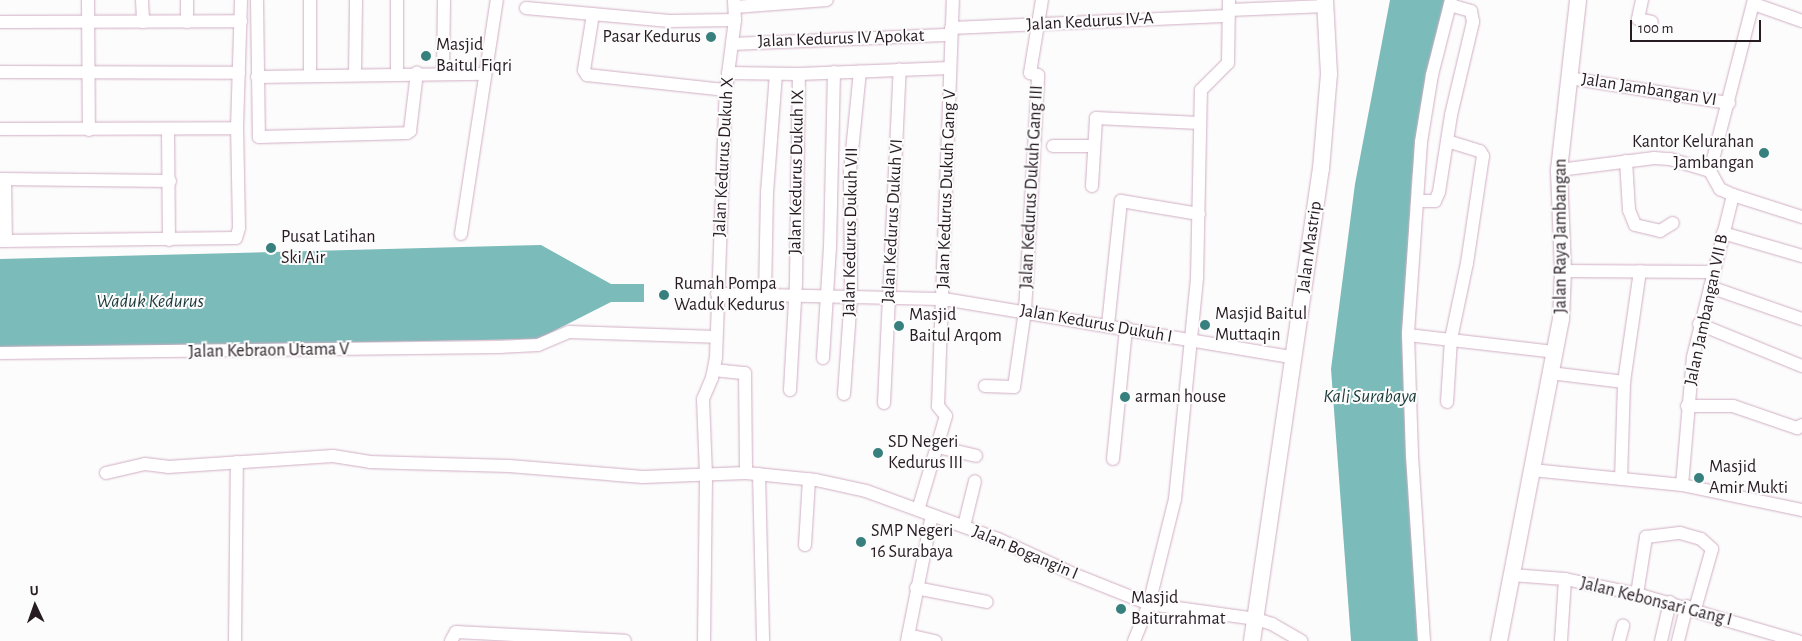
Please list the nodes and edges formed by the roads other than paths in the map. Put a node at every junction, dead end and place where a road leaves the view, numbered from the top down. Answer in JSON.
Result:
{"nodes":[{"id":1,"x":88,"y":0,"type":"edge"},
{"id":2,"x":142,"y":0,"type":"edge"},
{"id":3,"x":187,"y":0,"type":"edge"},
{"id":4,"x":241,"y":0,"type":"edge"},
{"id":5,"x":257,"y":0,"type":"edge"},
{"id":6,"x":310,"y":0,"type":"edge"},
{"id":7,"x":356,"y":0,"type":"edge"},
{"id":8,"x":397,"y":0,"type":"edge"},
{"id":9,"x":444,"y":0,"type":"edge"},
{"id":10,"x":496,"y":0,"type":"edge"},
{"id":11,"x":827,"y":0,"type":"edge"},
{"id":12,"x":952,"y":0,"type":"edge"},
{"id":13,"x":1042,"y":0,"type":"edge"},
{"id":14,"x":1578,"y":0,"type":"edge"},
{"id":15,"x":1642,"y":0,"type":"edge"},
{"id":16,"x":1450,"y":2,"type":"edge"},
{"id":17,"x":1754,"y":2,"type":"edge"},
{"id":18,"x":734,"y":3,"type":"edge"},
{"id":19,"x":1326,"y":3,"type":"edge"},
{"id":20,"x":526,"y":8,"type":"dead end"},
{"id":21,"x":1229,"y":9,"type":"edge"},
{"id":22,"x":593,"y":14,"type":"junction"},
{"id":23,"x":735,"y":20,"type":"junction"},
{"id":24,"x":241,"y":21,"type":"junction"},
{"id":25,"x":1802,"y":21,"type":"edge"},
{"id":26,"x":0,"y":22,"type":"edge"},
{"id":27,"x":143,"y":22,"type":"junction"},
{"id":28,"x":187,"y":22,"type":"junction"},
{"id":29,"x":1652,"y":22,"type":"dead end"},
{"id":30,"x":88,"y":23,"type":"junction"},
{"id":31,"x":1039,"y":25,"type":"junction"},
{"id":32,"x":951,"y":31,"type":"junction"},
{"id":33,"x":732,"y":44,"type":"junction"},
{"id":34,"x":950,"y":68,"type":"junction"},
{"id":35,"x":900,"y":69,"type":"junction"},
{"id":36,"x":860,"y":70,"type":"junction"},
{"id":37,"x":0,"y":72,"type":"edge"},
{"id":38,"x":397,"y":72,"type":"junction"},
{"id":39,"x":417,"y":72,"type":"junction"},
{"id":40,"x":443,"y":72,"type":"junction"},
{"id":41,"x":834,"y":72,"type":"junction"},
{"id":42,"x":88,"y":73,"type":"junction"},
{"id":43,"x":239,"y":73,"type":"junction"},
{"id":44,"x":728,"y":73,"type":"junction"},
{"id":45,"x":355,"y":74,"type":"junction"},
{"id":46,"x":485,"y":74,"type":"junction"},
{"id":47,"x":776,"y":74,"type":"junction"},
{"id":48,"x":799,"y":74,"type":"junction"},
{"id":49,"x":310,"y":76,"type":"junction"},
{"id":50,"x":257,"y":77,"type":"junction"},
{"id":51,"x":1569,"y":78,"type":"junction"},
{"id":52,"x":726,"y":90,"type":"junction"},
{"id":53,"x":1729,"y":103,"type":"junction"},
{"id":54,"x":1199,"y":123,"type":"junction"},
{"id":55,"x":237,"y":128,"type":"junction"},
{"id":56,"x":0,"y":129,"type":"edge"},
{"id":57,"x":168,"y":129,"type":"junction"},
{"id":58,"x":89,"y":130,"type":"junction"},
{"id":59,"x":1447,"y":141,"type":"junction"},
{"id":60,"x":1052,"y":146,"type":"dead end"},
{"id":61,"x":1093,"y":146,"type":"junction"},
{"id":62,"x":1626,"y":161,"type":"junction"},
{"id":63,"x":1559,"y":170,"type":"junction"},
{"id":64,"x":1710,"y":171,"type":"junction"},
{"id":65,"x":3,"y":179,"type":"edge"},
{"id":66,"x":170,"y":181,"type":"junction"},
{"id":67,"x":1092,"y":186,"type":"dead end"},
{"id":68,"x":1732,"y":195,"type":"junction"},
{"id":69,"x":1417,"y":201,"type":"junction"},
{"id":70,"x":1199,"y":214,"type":"junction"},
{"id":71,"x":1802,"y":217,"type":"edge"},
{"id":72,"x":1673,"y":222,"type":"dead end"},
{"id":73,"x":1723,"y":233,"type":"junction"},
{"id":74,"x":461,"y":234,"type":"dead end"},
{"id":75,"x":169,"y":240,"type":"junction"},
{"id":76,"x":3,"y":241,"type":"edge"},
{"id":77,"x":1802,"y":256,"type":"edge"},
{"id":78,"x":1563,"y":271,"type":"junction"},
{"id":79,"x":1640,"y":271,"type":"junction"},
{"id":80,"x":1714,"y":272,"type":"junction"},
{"id":81,"x":1710,"y":288,"type":"junction"},
{"id":82,"x":717,"y":294,"type":"junction"},
{"id":83,"x":795,"y":295,"type":"junction"},
{"id":84,"x":765,"y":296,"type":"junction"},
{"id":85,"x":825,"y":296,"type":"junction"},
{"id":86,"x":850,"y":296,"type":"junction"},
{"id":87,"x":890,"y":297,"type":"junction"},
{"id":88,"x":944,"y":299,"type":"junction"},
{"id":89,"x":1025,"y":311,"type":"junction"},
{"id":90,"x":1802,"y":319,"type":"edge"},
{"id":91,"x":1699,"y":324,"type":"junction"},
{"id":92,"x":1108,"y":325,"type":"junction"},
{"id":93,"x":1126,"y":328,"type":"junction"},
{"id":94,"x":1408,"y":335,"type":"junction"},
{"id":95,"x":716,"y":337,"type":"junction"},
{"id":96,"x":1451,"y":339,"type":"junction"},
{"id":97,"x":1192,"y":342,"type":"junction"},
{"id":98,"x":1554,"y":352,"type":"junction"},
{"id":99,"x":0,"y":353,"type":"edge"},
{"id":100,"x":822,"y":358,"type":"dead end"},
{"id":101,"x":1295,"y":358,"type":"junction"},
{"id":102,"x":1802,"y":366,"type":"edge"},
{"id":103,"x":714,"y":370,"type":"junction"},
{"id":104,"x":1550,"y":373,"type":"junction"},
{"id":105,"x":1624,"y":382,"type":"junction"},
{"id":106,"x":985,"y":386,"type":"dead end"},
{"id":107,"x":790,"y":390,"type":"dead end"},
{"id":108,"x":844,"y":394,"type":"dead end"},
{"id":109,"x":1447,"y":402,"type":"dead end"},
{"id":110,"x":884,"y":403,"type":"dead end"},
{"id":111,"x":1686,"y":406,"type":"junction"},
{"id":112,"x":1802,"y":425,"type":"edge"},
{"id":113,"x":938,"y":447,"type":"junction"},
{"id":114,"x":976,"y":456,"type":"dead end"},
{"id":115,"x":1113,"y":459,"type":"dead end"},
{"id":116,"x":231,"y":462,"type":"junction"},
{"id":117,"x":1532,"y":470,"type":"junction"},
{"id":118,"x":106,"y":473,"type":"dead end"},
{"id":119,"x":746,"y":473,"type":"junction"},
{"id":120,"x":706,"y":474,"type":"junction"},
{"id":121,"x":760,"y":474,"type":"junction"},
{"id":122,"x":809,"y":479,"type":"junction"},
{"id":123,"x":1621,"y":479,"type":"junction"},
{"id":124,"x":975,"y":482,"type":"dead end"},
{"id":125,"x":1682,"y":485,"type":"junction"},
{"id":126,"x":918,"y":510,"type":"junction"},
{"id":127,"x":1802,"y":510,"type":"edge"},
{"id":128,"x":932,"y":514,"type":"junction"},
{"id":129,"x":964,"y":526,"type":"junction"},
{"id":130,"x":805,"y":545,"type":"dead end"},
{"id":131,"x":1512,"y":575,"type":"junction"},
{"id":132,"x":1564,"y":579,"type":"junction"},
{"id":133,"x":916,"y":588,"type":"junction"},
{"id":134,"x":1637,"y":594,"type":"junction"},
{"id":135,"x":987,"y":602,"type":"dead end"},
{"id":136,"x":1670,"y":602,"type":"junction"},
{"id":137,"x":1150,"y":604,"type":"junction"},
{"id":138,"x":1691,"y":608,"type":"junction"},
{"id":139,"x":1256,"y":619,"type":"junction"},
{"id":140,"x":1623,"y":626,"type":"dead end"},
{"id":141,"x":491,"y":637,"type":"edge"},
{"id":142,"x":452,"y":638,"type":"edge"},
{"id":143,"x":527,"y":638,"type":"edge"},
{"id":144,"x":907,"y":638,"type":"edge"},
{"id":145,"x":571,"y":639,"type":"edge"},
{"id":146,"x":608,"y":640,"type":"edge"},
{"id":147,"x":235,"y":641,"type":"edge"},
{"id":148,"x":625,"y":641,"type":"edge"},
{"id":149,"x":704,"y":641,"type":"edge"},
{"id":150,"x":763,"y":641,"type":"edge"},
{"id":151,"x":935,"y":641,"type":"edge"},
{"id":152,"x":1134,"y":641,"type":"edge"},
{"id":153,"x":1252,"y":641,"type":"edge"},
{"id":154,"x":1301,"y":641,"type":"edge"},
{"id":155,"x":1424,"y":641,"type":"edge"},
{"id":156,"x":1499,"y":641,"type":"edge"},
{"id":157,"x":1561,"y":641,"type":"edge"},
{"id":158,"x":1619,"y":641,"type":"edge"},
{"id":159,"x":1661,"y":641,"type":"edge"},
{"id":160,"x":1678,"y":641,"type":"edge"},
{"id":161,"x":1798,"y":641,"type":"edge"}],
"edges":[{"from":1,"to":30,"type":"street"},
{"from":2,"to":27,"type":"street"},
{"from":3,"to":28,"type":"street"},
{"from":4,"to":24,"type":"street"},
{"from":5,"to":50,"type":"street"},
{"from":6,"to":49,"type":"street"},
{"from":7,"to":45,"type":"street"},
{"from":8,"to":38,"type":"street"},
{"from":9,"to":40,"type":"street"},
{"from":10,"to":46,"type":"street"},
{"from":11,"to":18,"type":"street"},
{"from":12,"to":32,"type":"street","name":"Jalan Kedurus Dukuh Gang V"},
{"from":13,"to":31,"type":"street"},
{"from":14,"to":51,"type":"main road","name":"Jalan Raya Jambangan"},
{"from":15,"to":29,"type":"street"},
{"from":16,"to":59,"type":"street"},
{"from":16,"to":69,"type":"street"},
{"from":17,"to":25,"type":"street"},
{"from":17,"to":53,"type":"street"},
{"from":18,"to":23,"type":"street","name":"Jalan Kedurus Dukuh X"},
{"from":19,"to":21,"type":"street","name":"Jalan Kedurus IV-A"},
{"from":19,"to":101,"type":"main road","name":"Jalan Mastrip"},
{"from":20,"to":22,"type":"street"},
{"from":21,"to":31,"type":"street","name":"Jalan Kedurus IV-A"},
{"from":21,"to":54,"type":"street"},
{"from":22,"to":23,"type":"street"},
{"from":22,"to":52,"type":"street"},
{"from":23,"to":33,"type":"street","name":"Jalan Kedurus Dukuh X"},
{"from":24,"to":28,"type":"street"},
{"from":24,"to":43,"type":"street"},
{"from":26,"to":30,"type":"street"},
{"from":27,"to":28,"type":"street"},
{"from":27,"to":30,"type":"street"},
{"from":30,"to":42,"type":"street"},
{"from":31,"to":32,"type":"street","name":"Jalan Kedurus IV-A"},
{"from":31,"to":89,"type":"street","name":"Jalan Kedurus Dukuh Gang III"},
{"from":32,"to":33,"type":"street","name":"Jalan Kedurus IV Apokat"},
{"from":32,"to":34,"type":"street","name":"Jalan Kedurus Dukuh Gang V"},
{"from":33,"to":44,"type":"street","name":"Jalan Kedurus Dukuh X"},
{"from":34,"to":35,"type":"street"},
{"from":34,"to":88,"type":"street","name":"Jalan Kedurus Dukuh Gang V"},
{"from":35,"to":36,"type":"street"},
{"from":35,"to":87,"type":"street","name":"Jalan Kedurus Dukuh VI"},
{"from":36,"to":41,"type":"street"},
{"from":36,"to":86,"type":"street","name":"Jalan Kedurus Dukuh VII"},
{"from":37,"to":42,"type":"street"},
{"from":38,"to":39,"type":"street"},
{"from":38,"to":45,"type":"street"},
{"from":39,"to":40,"type":"street"},
{"from":39,"to":50,"type":"street"},
{"from":40,"to":46,"type":"street"},
{"from":41,"to":48,"type":"street"},
{"from":41,"to":85,"type":"street"},
{"from":42,"to":43,"type":"street"},
{"from":42,"to":58,"type":"street"},
{"from":43,"to":55,"type":"street"},
{"from":44,"to":47,"type":"street"},
{"from":44,"to":52,"type":"street","name":"Jalan Kedurus Dukuh X"},
{"from":45,"to":49,"type":"street"},
{"from":46,"to":74,"type":"street"},
{"from":47,"to":48,"type":"street"},
{"from":47,"to":84,"type":"street"},
{"from":48,"to":83,"type":"street","name":"Jalan Kedurus Dukuh IX"},
{"from":49,"to":50,"type":"street"},
{"from":51,"to":53,"type":"street","name":"Jalan Jambangan VI"},
{"from":51,"to":63,"type":"main road","name":"Jalan Raya Jambangan"},
{"from":52,"to":82,"type":"street","name":"Jalan Kedurus Dukuh X"},
{"from":53,"to":64,"type":"street"},
{"from":54,"to":61,"type":"street"},
{"from":54,"to":70,"type":"street"},
{"from":55,"to":57,"type":"street"},
{"from":55,"to":75,"type":"street"},
{"from":56,"to":58,"type":"street"},
{"from":57,"to":58,"type":"street"},
{"from":57,"to":66,"type":"street"},
{"from":59,"to":69,"type":"street"},
{"from":59,"to":96,"type":"street"},
{"from":60,"to":61,"type":"street"},
{"from":61,"to":67,"type":"street"},
{"from":62,"to":63,"type":"street"},
{"from":62,"to":64,"type":"street"},
{"from":62,"to":72,"type":"street"},
{"from":63,"to":78,"type":"main road","name":"Jalan Raya Jambangan"},
{"from":64,"to":68,"type":"street"},
{"from":65,"to":66,"type":"street"},
{"from":65,"to":76,"type":"street"},
{"from":66,"to":75,"type":"street"},
{"from":68,"to":71,"type":"street"},
{"from":68,"to":73,"type":"street","name":"Jalan Jambangan VII B"},
{"from":69,"to":94,"type":"street"},
{"from":70,"to":92,"type":"street"},
{"from":70,"to":97,"type":"street"},
{"from":73,"to":77,"type":"street"},
{"from":73,"to":80,"type":"street","name":"Jalan Jambangan VII B"},
{"from":75,"to":76,"type":"street"},
{"from":78,"to":79,"type":"street"},
{"from":78,"to":98,"type":"main road","name":"Jalan Raya Jambangan"},
{"from":79,"to":80,"type":"street"},
{"from":79,"to":105,"type":"street"},
{"from":80,"to":81,"type":"street","name":"Jalan Jambangan VII B"},
{"from":81,"to":90,"type":"street"},
{"from":81,"to":91,"type":"street","name":"Jalan Jambangan VII B"},
{"from":82,"to":84,"type":"street","name":"Jalan Kedurus Dukuh I"},
{"from":82,"to":95,"type":"street","name":"Jalan Kedurus Dukuh X"},
{"from":83,"to":84,"type":"street","name":"Jalan Kedurus Dukuh I"},
{"from":83,"to":85,"type":"street","name":"Jalan Kedurus Dukuh I"},
{"from":83,"to":107,"type":"street","name":"Jalan Kedurus Dukuh IX"},
{"from":85,"to":86,"type":"street","name":"Jalan Kedurus Dukuh I"},
{"from":85,"to":100,"type":"street"},
{"from":86,"to":87,"type":"street","name":"Jalan Kedurus Dukuh I"},
{"from":86,"to":108,"type":"street","name":"Jalan Kedurus Dukuh VII"},
{"from":87,"to":88,"type":"street","name":"Jalan Kedurus Dukuh I"},
{"from":87,"to":110,"type":"street","name":"Jalan Kedurus Dukuh VI"},
{"from":88,"to":89,"type":"street","name":"Jalan Kedurus Dukuh I"},
{"from":88,"to":113,"type":"street","name":"Jalan Kedurus Dukuh Gang V"},
{"from":89,"to":92,"type":"street","name":"Jalan Kedurus Dukuh I"},
{"from":89,"to":106,"type":"street","name":"Jalan Kedurus Dukuh Gang III"},
{"from":91,"to":102,"type":"street"},
{"from":91,"to":111,"type":"street","name":"Jalan Jambangan VII B"},
{"from":92,"to":93,"type":"street","name":"Jalan Kedurus Dukuh I"},
{"from":93,"to":97,"type":"street","name":"Jalan Kedurus Dukuh I"},
{"from":93,"to":115,"type":"street"},
{"from":94,"to":96,"type":"street"},
{"from":94,"to":155,"type":"street"},
{"from":95,"to":99,"type":"street","name":"Jalan Kebraon Utama V"},
{"from":95,"to":103,"type":"street","name":"Jalan Kedurus Dukuh X"},
{"from":96,"to":98,"type":"street"},
{"from":96,"to":109,"type":"street"},
{"from":97,"to":101,"type":"street","name":"Jalan Kedurus Dukuh I"},
{"from":97,"to":137,"type":"street"},
{"from":98,"to":104,"type":"main road","name":"Jalan Raya Jambangan"},
{"from":101,"to":139,"type":"main road","name":"Jalan Mastrip"},
{"from":103,"to":119,"type":"street"},
{"from":103,"to":120,"type":"street","name":"Jalan Kedurus Dukuh X"},
{"from":104,"to":105,"type":"street"},
{"from":104,"to":117,"type":"main road","name":"Jalan Raya Jambangan"},
{"from":105,"to":123,"type":"street"},
{"from":111,"to":112,"type":"street"},
{"from":111,"to":125,"type":"street","name":"Jalan Jambangan VII B"},
{"from":113,"to":114,"type":"street"},
{"from":113,"to":126,"type":"street"},
{"from":116,"to":118,"type":"street","name":"Jalan Bogangin I"},
{"from":116,"to":120,"type":"street","name":"Jalan Bogangin I"},
{"from":116,"to":147,"type":"street"},
{"from":117,"to":123,"type":"street"},
{"from":117,"to":131,"type":"main road","name":"Jalan Raya Jambangan"},
{"from":119,"to":120,"type":"street","name":"Jalan Bogangin I"},
{"from":119,"to":121,"type":"street","name":"Jalan Bogangin I"},
{"from":120,"to":149,"type":"street","name":"Jalan Kedurus Dukuh X"},
{"from":121,"to":122,"type":"street","name":"Jalan Bogangin I"},
{"from":121,"to":150,"type":"street"},
{"from":122,"to":126,"type":"street","name":"Jalan Bogangin I"},
{"from":122,"to":130,"type":"street"},
{"from":123,"to":125,"type":"street"},
{"from":124,"to":129,"type":"street"},
{"from":125,"to":127,"type":"street"},
{"from":126,"to":128,"type":"street","name":"Jalan Bogangin I"},
{"from":128,"to":129,"type":"street","name":"Jalan Bogangin I"},
{"from":128,"to":133,"type":"street"},
{"from":129,"to":137,"type":"street","name":"Jalan Bogangin I"},
{"from":131,"to":132,"type":"street","name":"Jalan Kebonsari Gang I"},
{"from":131,"to":156,"type":"main road","name":"Jalan Raya Jambangan"},
{"from":132,"to":134,"type":"street","name":"Jalan Kebonsari Gang I"},
{"from":132,"to":157,"type":"street"},
{"from":133,"to":135,"type":"street"},
{"from":133,"to":144,"type":"street"},
{"from":134,"to":136,"type":"street","name":"Jalan Kebonsari Gang I"},
{"from":134,"to":138,"type":"street"},
{"from":136,"to":138,"type":"street","name":"Jalan Kebonsari Gang I"},
{"from":136,"to":159,"type":"street"},
{"from":137,"to":139,"type":"street","name":"Jalan Bogangin I"},
{"from":137,"to":152,"type":"street"},
{"from":138,"to":160,"type":"street"},
{"from":138,"to":161,"type":"street","name":"Jalan Kebonsari Gang I"},
{"from":139,"to":153,"type":"main road","name":"Jalan Mastrip"},
{"from":139,"to":154,"type":"street","name":"Jalan Bogangin I"},
{"from":140,"to":158,"type":"street"},
{"from":141,"to":142,"type":"street"},
{"from":141,"to":143,"type":"street"},
{"from":143,"to":145,"type":"street"},
{"from":144,"to":151,"type":"street"},
{"from":145,"to":146,"type":"street"},
{"from":146,"to":148,"type":"street"}]}
